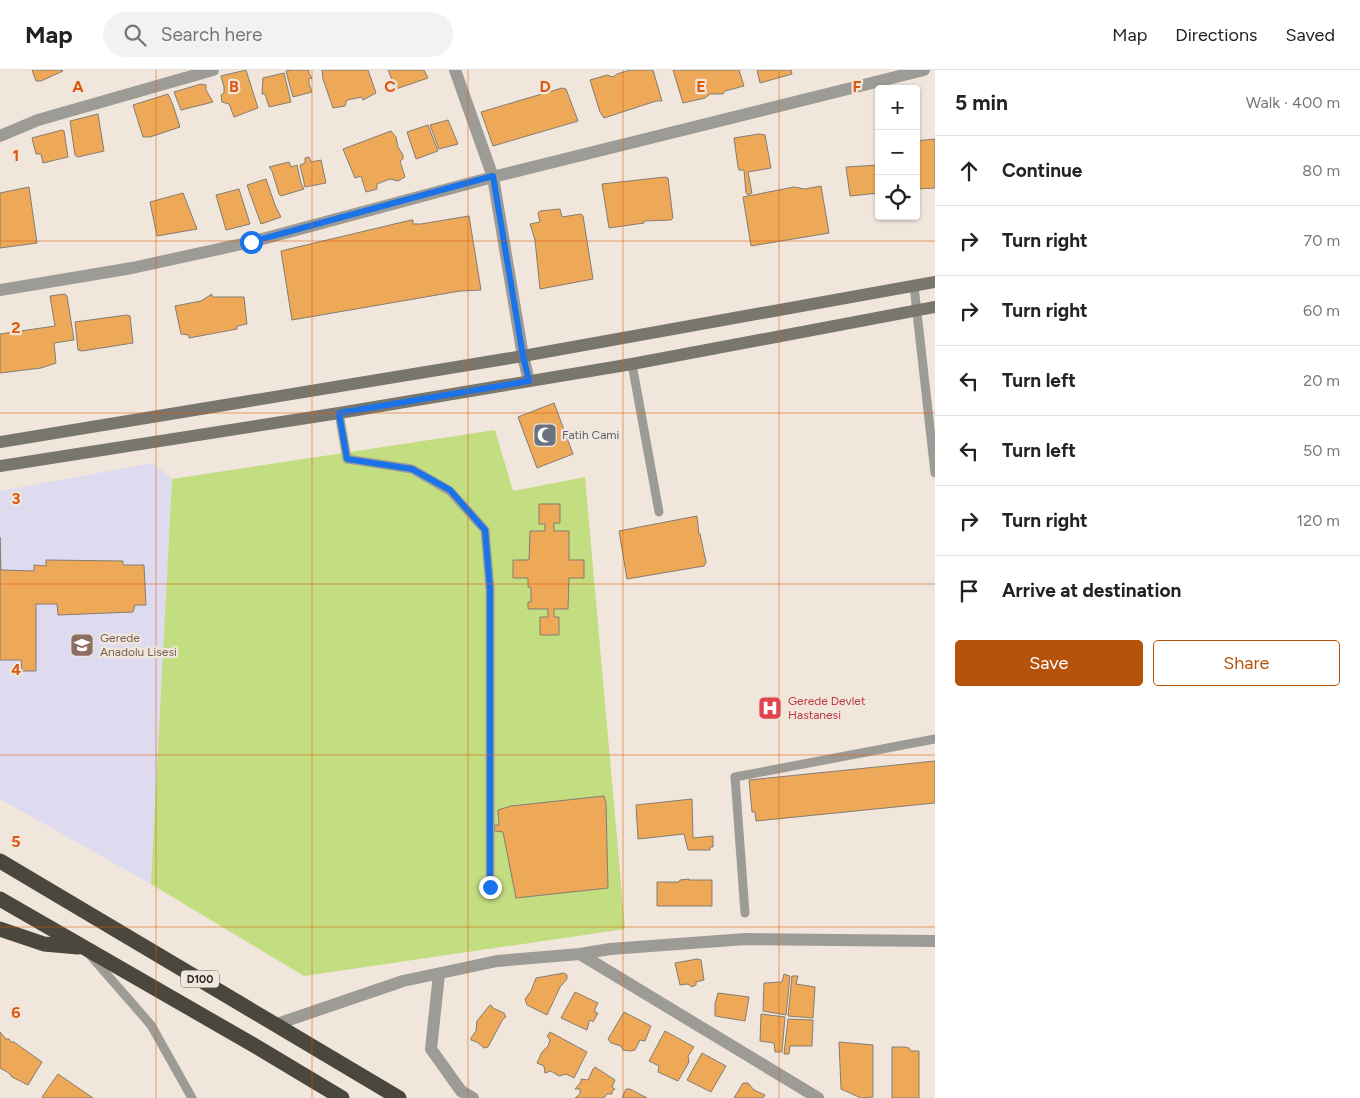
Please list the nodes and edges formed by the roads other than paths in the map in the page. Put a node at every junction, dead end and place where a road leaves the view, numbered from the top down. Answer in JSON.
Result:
{"nodes":[{"id":1,"x":213,"y":70,"type":"edge"},
{"id":2,"x":455,"y":70,"type":"edge"},
{"id":3,"x":924,"y":70,"type":"edge"},
{"id":4,"x":0,"y":136,"type":"edge"},
{"id":5,"x":493,"y":176,"type":"junction"},
{"id":6,"x":935,"y":282,"type":"edge"},
{"id":7,"x":914,"y":286,"type":"junction"},
{"id":8,"x":0,"y":290,"type":"edge"},
{"id":9,"x":935,"y":307,"type":"edge"},
{"id":10,"x":918,"y":310,"type":"junction"},
{"id":11,"x":523,"y":356,"type":"junction"},
{"id":12,"x":632,"y":364,"type":"junction"},
{"id":13,"x":529,"y":381,"type":"junction"},
{"id":14,"x":339,"y":413,"type":"junction"},
{"id":15,"x":0,"y":442,"type":"edge"},
{"id":16,"x":0,"y":466,"type":"edge"},
{"id":17,"x":935,"y":473,"type":"edge"},
{"id":18,"x":659,"y":512,"type":"dead end"},
{"id":19,"x":935,"y":739,"type":"edge"},
{"id":20,"x":0,"y":860,"type":"edge"},
{"id":21,"x":490,"y":887,"type":"dead end"},
{"id":22,"x":0,"y":899,"type":"edge"},
{"id":23,"x":745,"y":913,"type":"dead end"},
{"id":24,"x":0,"y":929,"type":"edge"},
{"id":25,"x":935,"y":941,"type":"edge"},
{"id":26,"x":84,"y":948,"type":"junction"},
{"id":27,"x":580,"y":954,"type":"junction"},
{"id":28,"x":439,"y":974,"type":"junction"},
{"id":29,"x":277,"y":1024,"type":"junction"},
{"id":30,"x":192,"y":1098,"type":"edge"},
{"id":31,"x":342,"y":1098,"type":"edge"},
{"id":32,"x":399,"y":1098,"type":"edge"},
{"id":33,"x":474,"y":1098,"type":"edge"},
{"id":34,"x":818,"y":1098,"type":"edge"}],
"edges":[{"from":1,"to":4,"type":"street"},
{"from":2,"to":5,"type":"street"},
{"from":3,"to":5,"type":"street"},
{"from":5,"to":8,"type":"street"},
{"from":5,"to":11,"type":"street"},
{"from":6,"to":7,"type":"street"},
{"from":7,"to":10,"type":"lane"},
{"from":7,"to":11,"type":"street"},
{"from":9,"to":10,"type":"street"},
{"from":10,"to":12,"type":"street"},
{"from":10,"to":17,"type":"lane"},
{"from":11,"to":13,"type":"street"},
{"from":11,"to":15,"type":"street"},
{"from":12,"to":13,"type":"street"},
{"from":12,"to":18,"type":"lane"},
{"from":13,"to":14,"type":"street"},
{"from":14,"to":16,"type":"street"},
{"from":14,"to":21,"type":"lane"},
{"from":19,"to":23,"type":"lane"},
{"from":20,"to":29,"type":"highway","number":"D100"},
{"from":22,"to":26,"type":"highway","number":"D100"},
{"from":24,"to":26,"type":"highway"},
{"from":25,"to":27,"type":"street"},
{"from":26,"to":30,"type":"lane"},
{"from":26,"to":31,"type":"highway","number":"D100"},
{"from":27,"to":28,"type":"street"},
{"from":27,"to":34,"type":"street"},
{"from":28,"to":29,"type":"street"},
{"from":28,"to":33,"type":"street"},
{"from":29,"to":32,"type":"highway","number":"D100"}]}
